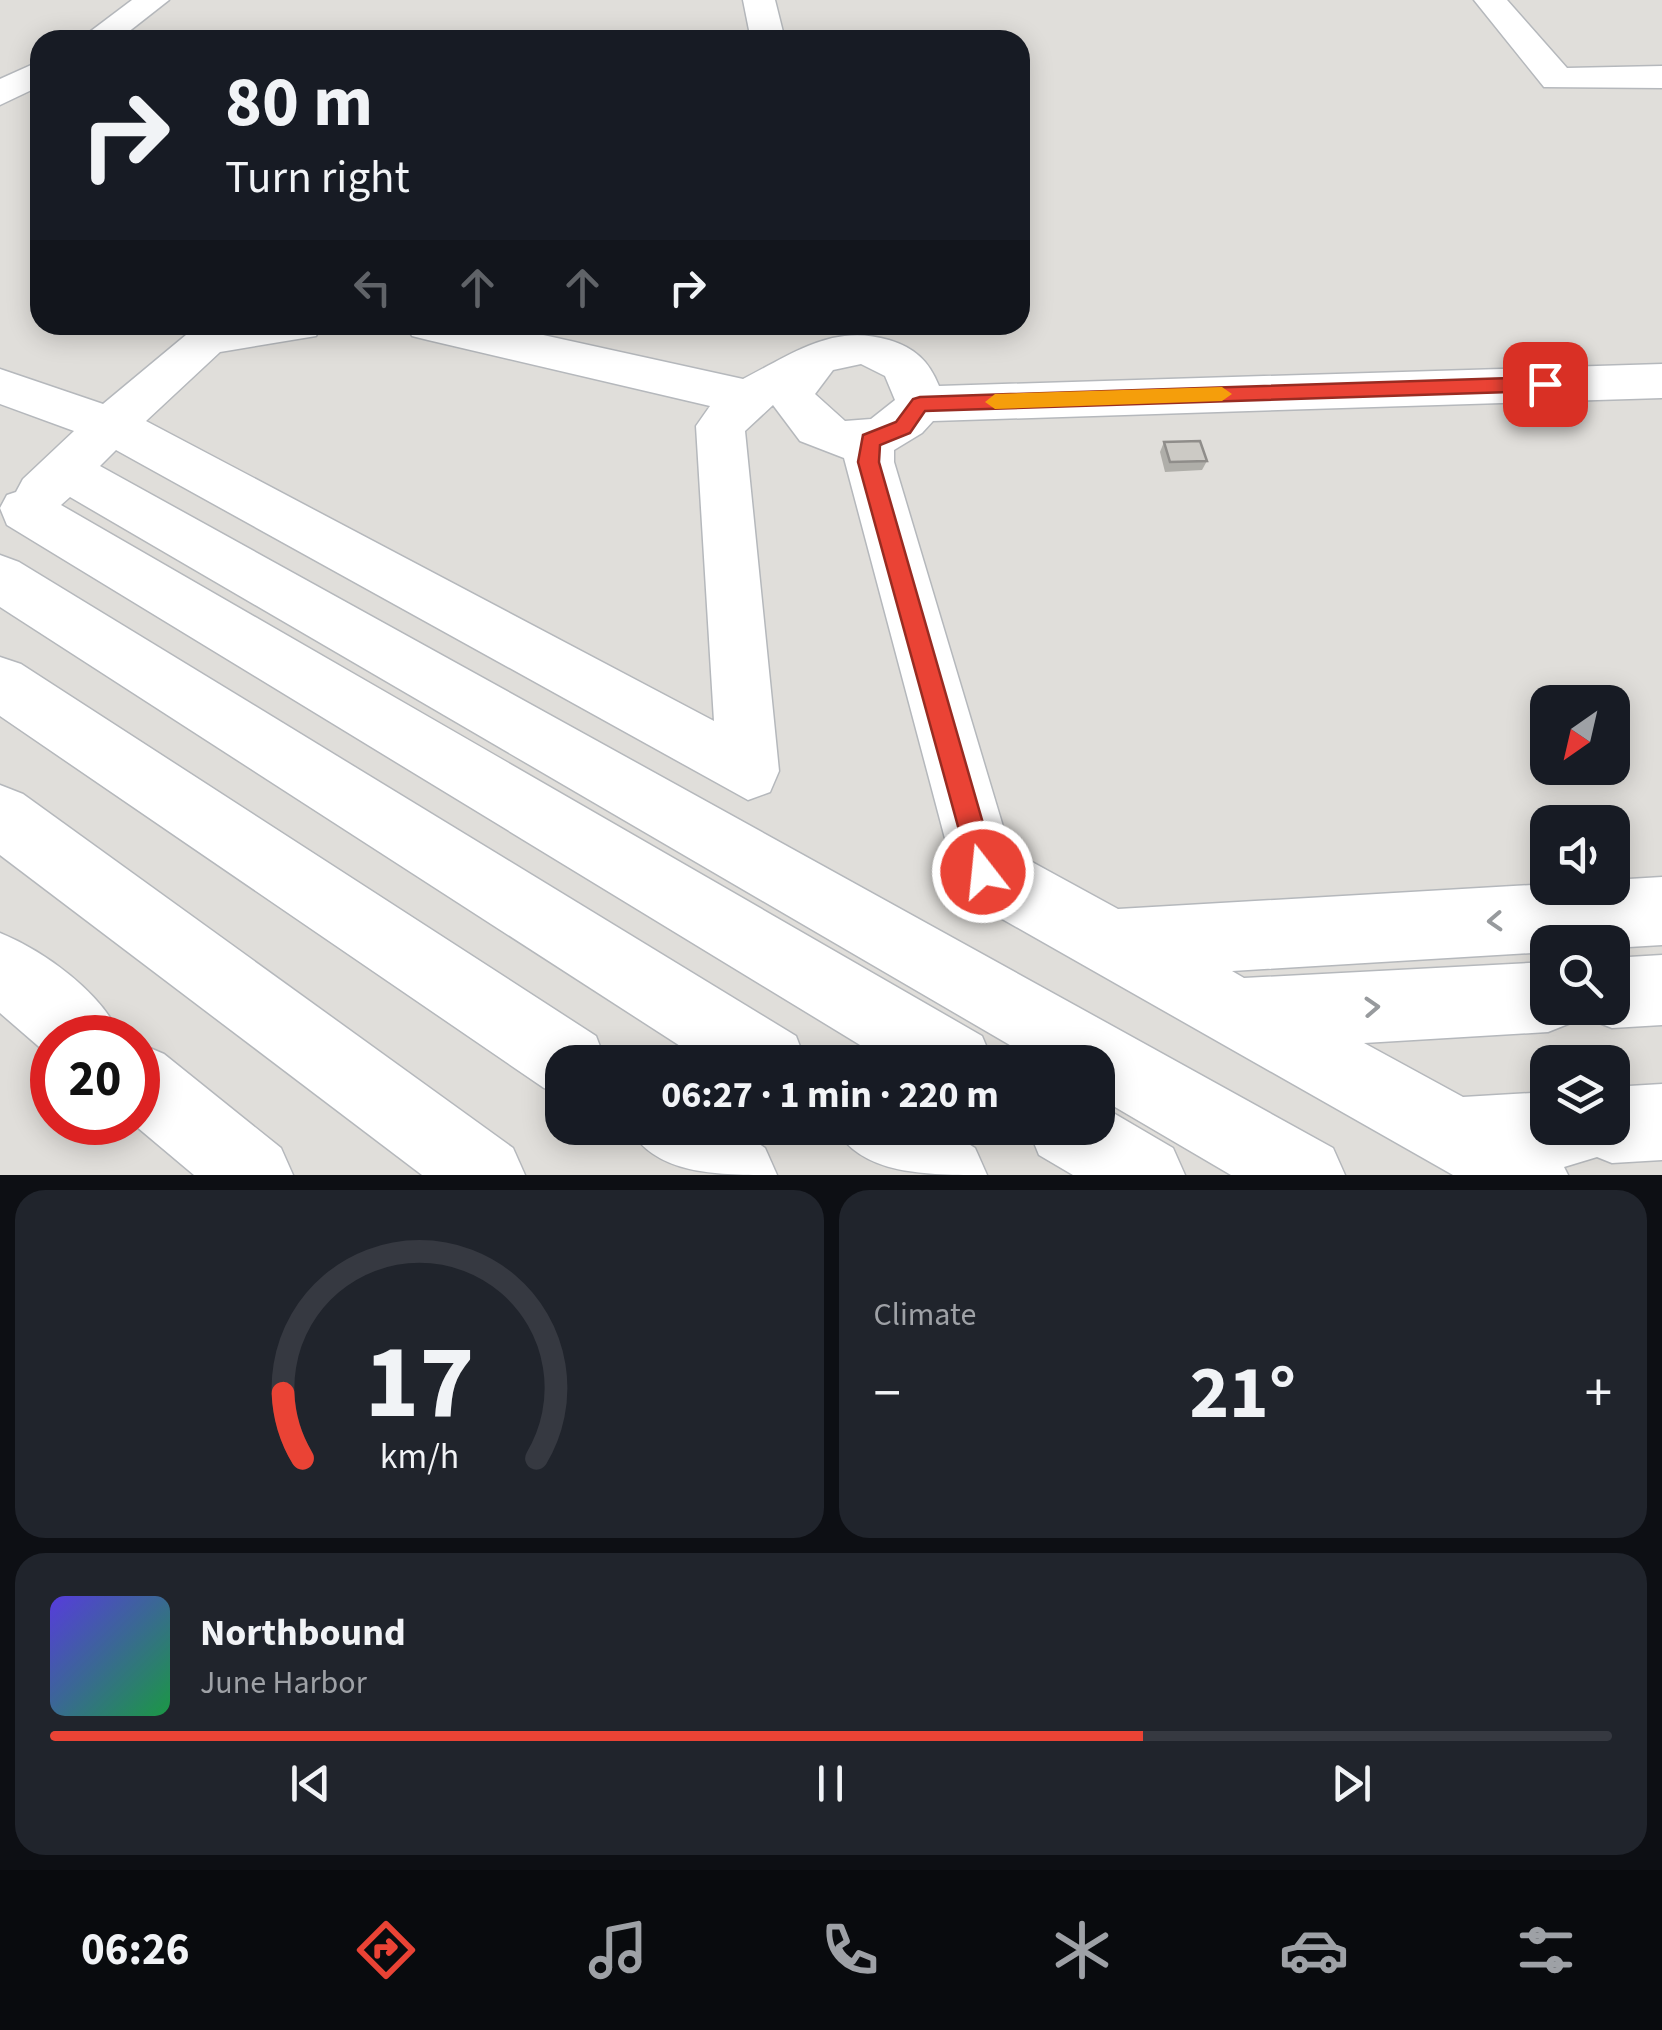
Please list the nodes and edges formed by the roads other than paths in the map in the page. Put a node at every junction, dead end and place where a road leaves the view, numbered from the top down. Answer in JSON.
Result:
{"nodes":[{"id":1,"x":153,"y":0,"type":"edge"},
{"id":2,"x":759,"y":0,"type":"edge"},
{"id":3,"x":1490,"y":0,"type":"edge"},
{"id":4,"x":110,"y":30,"type":"edge"},
{"id":5,"x":766,"y":30,"type":"edge"},
{"id":6,"x":1662,"y":77,"type":"edge"},
{"id":7,"x":30,"y":78,"type":"edge"},
{"id":8,"x":0,"y":94,"type":"edge"},
{"id":9,"x":228,"y":335,"type":"edge"},
{"id":10,"x":472,"y":335,"type":"edge"},
{"id":11,"x":826,"y":349,"type":"edge"},
{"id":12,"x":1662,"y":381,"type":"edge"},
{"id":13,"x":0,"y":386,"type":"edge"},
{"id":14,"x":748,"y":397,"type":"junction"},
{"id":15,"x":895,"y":422,"type":"junction"},
{"id":16,"x":111,"y":426,"type":"junction"},
{"id":17,"x":30,"y":505,"type":"edge"},
{"id":18,"x":0,"y":578,"type":"edge"},
{"id":19,"x":0,"y":683,"type":"edge"},
{"id":20,"x":0,"y":816,"type":"edge"},
{"id":21,"x":1662,"y":911,"type":"edge"},
{"id":22,"x":1112,"y":944,"type":"junction"},
{"id":23,"x":0,"y":968,"type":"edge"},
{"id":24,"x":1662,"y":990,"type":"edge"},
{"id":25,"x":1630,"y":992,"type":"edge"},
{"id":26,"x":1530,"y":998,"type":"edge"},
{"id":27,"x":1240,"y":1014,"type":"junction"},
{"id":28,"x":57,"y":1015,"type":"edge"},
{"id":29,"x":545,"y":1045,"type":"edge"},
{"id":30,"x":743,"y":1045,"type":"edge"},
{"id":31,"x":928,"y":1045,"type":"edge"},
{"id":32,"x":160,"y":1098,"type":"edge"},
{"id":33,"x":1662,"y":1122,"type":"edge"},
{"id":34,"x":1630,"y":1124,"type":"edge"},
{"id":35,"x":1530,"y":1131,"type":"edge"},
{"id":36,"x":1457,"y":1135,"type":"junction"},
{"id":37,"x":693,"y":1145,"type":"edge"},
{"id":38,"x":900,"y":1145,"type":"edge"},
{"id":39,"x":1095,"y":1145,"type":"edge"},
{"id":40,"x":254,"y":1175,"type":"edge"},
{"id":41,"x":486,"y":1175,"type":"edge"},
{"id":42,"x":738,"y":1175,"type":"edge"},
{"id":43,"x":948,"y":1175,"type":"edge"},
{"id":44,"x":1146,"y":1175,"type":"edge"},
{"id":45,"x":1306,"y":1175,"type":"edge"},
{"id":46,"x":1529,"y":1175,"type":"edge"}],
"edges":[{"from":1,"to":4,"type":"lane"},
{"from":2,"to":5,"type":"lane"},
{"from":3,"to":6,"type":"lane"},
{"from":7,"to":8,"type":"lane"},
{"from":9,"to":16,"type":"lane"},
{"from":10,"to":14,"type":"lane"},
{"from":11,"to":14,"type":"lane"},
{"from":11,"to":15,"type":"lane"},
{"from":11,"to":15,"type":"lane"},
{"from":12,"to":15,"type":"lane"},
{"from":13,"to":16,"type":"lane"},
{"from":14,"to":16,"type":"lane"},
{"from":15,"to":22,"type":"lane"},
{"from":16,"to":17,"type":"lane"},
{"from":17,"to":31,"type":"lane"},
{"from":17,"to":45,"type":"lane"},
{"from":18,"to":30,"type":"lane"},
{"from":19,"to":29,"type":"lane"},
{"from":20,"to":41,"type":"lane"},
{"from":21,"to":22,"type":"lane","one_way":true},
{"from":22,"to":27,"type":"lane"},
{"from":23,"to":28,"type":"lane"},
{"from":24,"to":25,"type":"lane"},
{"from":27,"to":26,"type":"lane","one_way":true},
{"from":27,"to":36,"type":"lane"},
{"from":32,"to":40,"type":"lane"},
{"from":33,"to":34,"type":"lane"},
{"from":35,"to":36,"type":"lane"},
{"from":36,"to":46,"type":"lane"},
{"from":37,"to":42,"type":"lane"},
{"from":38,"to":43,"type":"lane"},
{"from":39,"to":44,"type":"lane"}]}
